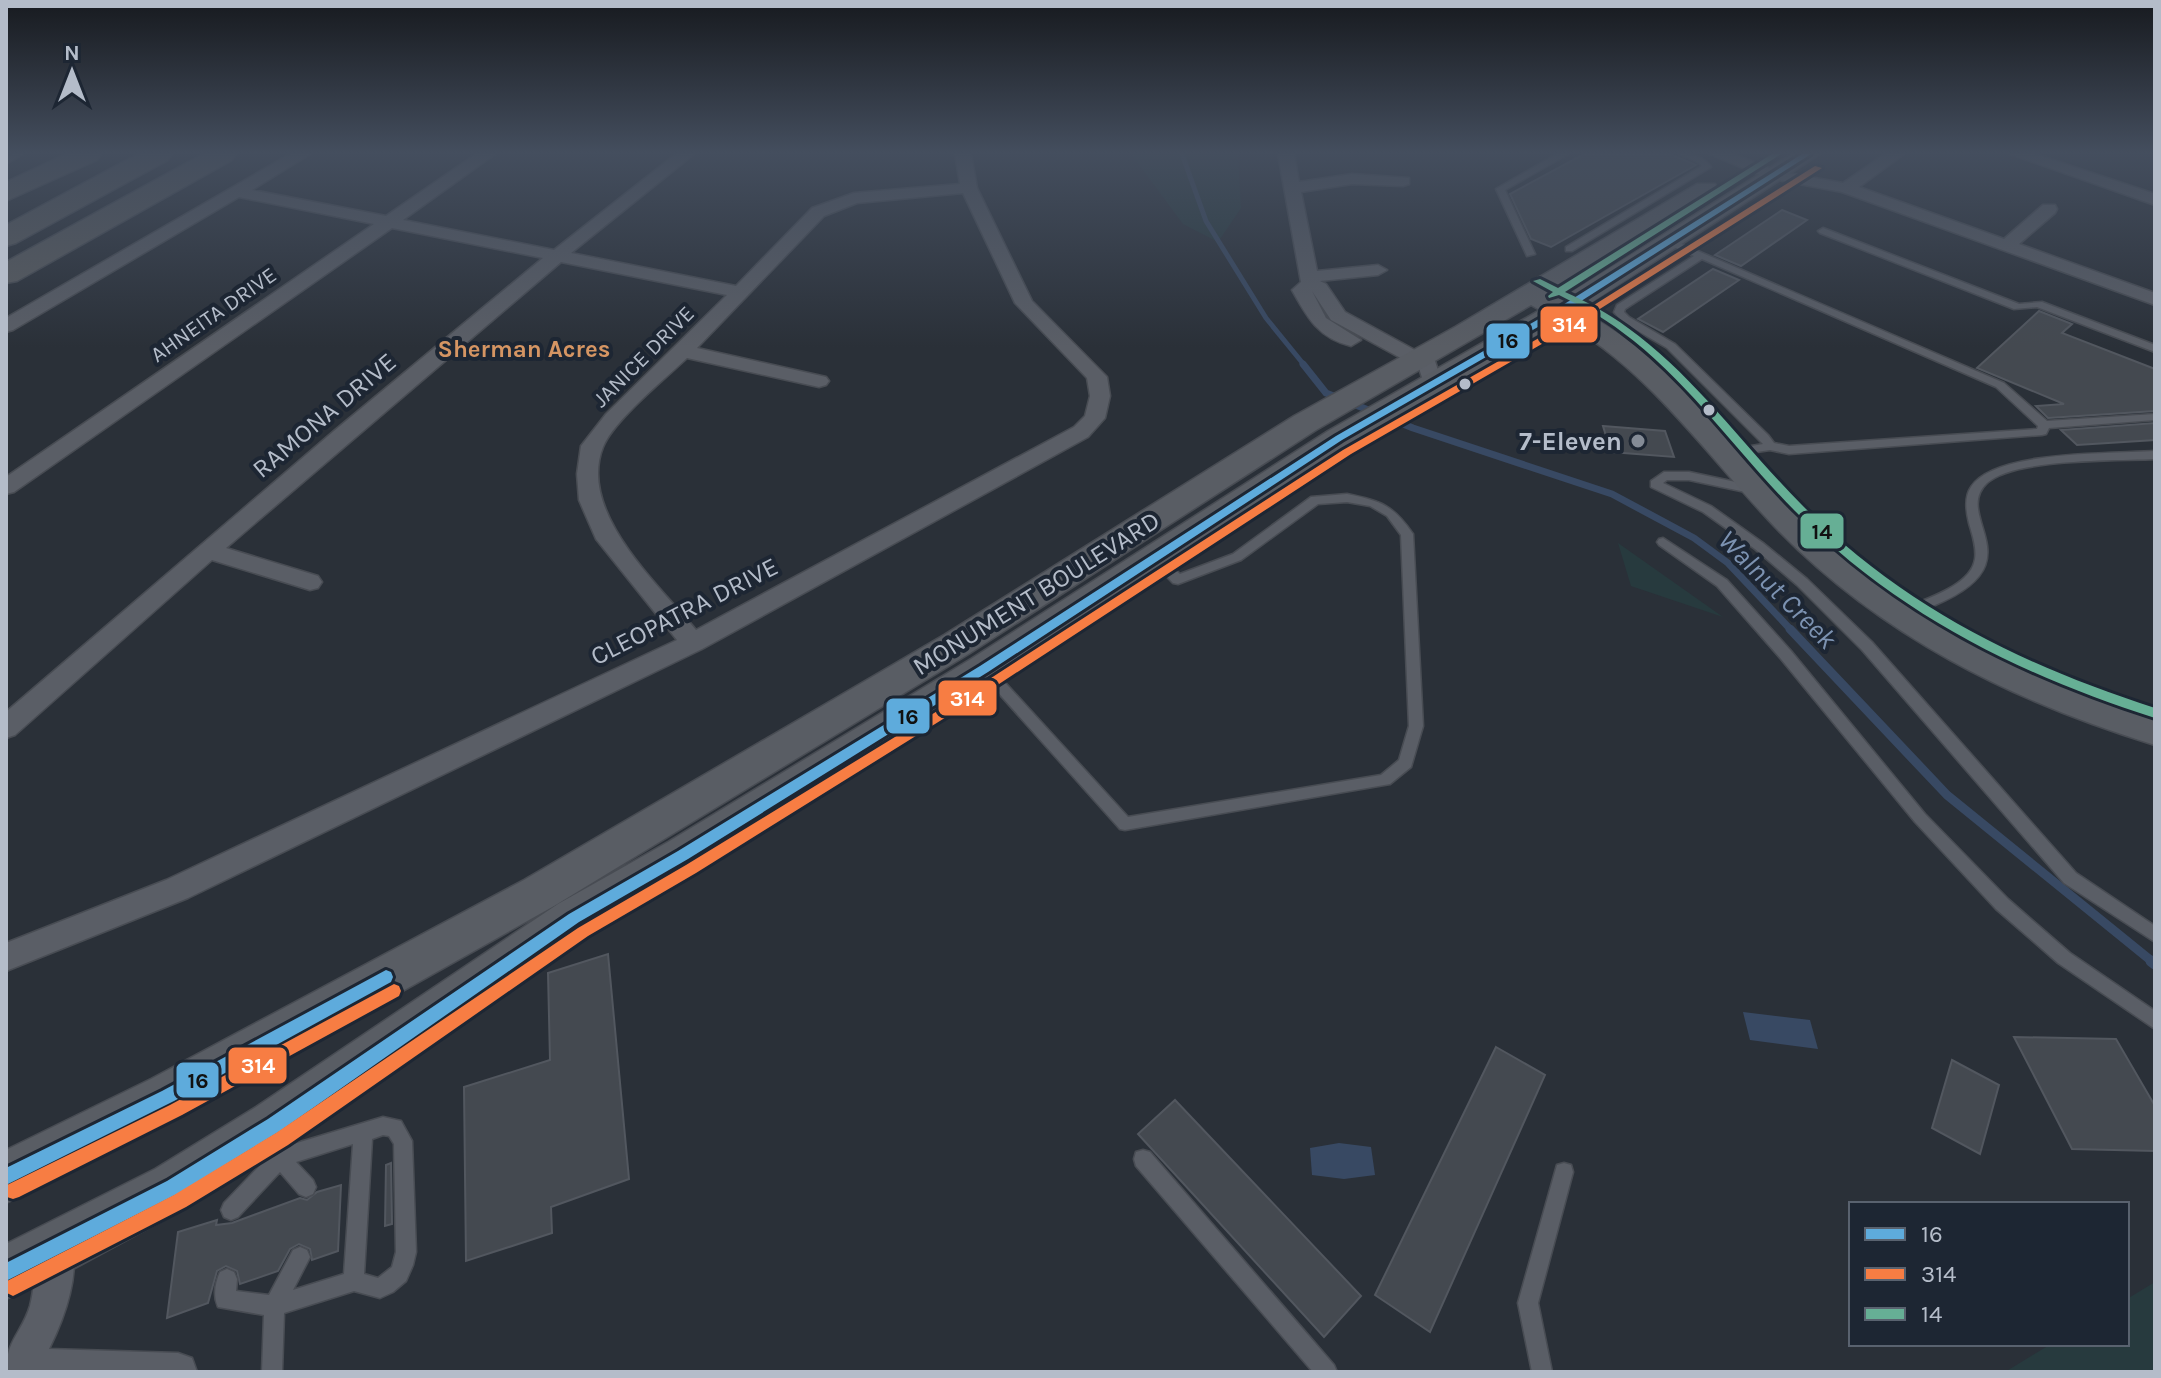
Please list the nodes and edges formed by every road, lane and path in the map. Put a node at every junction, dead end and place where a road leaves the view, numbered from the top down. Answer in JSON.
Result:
{"nodes":[{"id":1,"x":40,"y":218,"type":"edge"},
{"id":2,"x":68,"y":218,"type":"edge"},
{"id":3,"x":107,"y":218,"type":"edge"},
{"id":4,"x":192,"y":218,"type":"edge"},
{"id":5,"x":369,"y":218,"type":"edge"},
{"id":6,"x":392,"y":218,"type":"edge"},
{"id":7,"x":603,"y":218,"type":"edge"},
{"id":8,"x":812,"y":218,"type":"edge"},
{"id":9,"x":983,"y":218,"type":"edge"},
{"id":10,"x":1298,"y":218,"type":"edge"},
{"id":11,"x":1514,"y":218,"type":"edge"},
{"id":12,"x":1621,"y":218,"type":"edge"},
{"id":13,"x":1666,"y":218,"type":"edge"},
{"id":14,"x":1698,"y":218,"type":"edge"},
{"id":15,"x":1932,"y":218,"type":"edge"},
{"id":16,"x":2038,"y":218,"type":"edge"},
{"id":17,"x":387,"y":222,"type":"junction"},
{"id":18,"x":1823,"y":231,"type":"dead end"},
{"id":19,"x":6,"y":237,"type":"edge"},
{"id":20,"x":1670,"y":242,"type":"junction"},
{"id":21,"x":2008,"y":245,"type":"junction"},
{"id":22,"x":1569,"y":249,"type":"dead end"},
{"id":23,"x":6,"y":252,"type":"edge"},
{"id":24,"x":1530,"y":254,"type":"dead end"},
{"id":25,"x":555,"y":255,"type":"junction"},
{"id":26,"x":1701,"y":256,"type":"junction"},
{"id":27,"x":1378,"y":270,"type":"dead end"},
{"id":28,"x":6,"y":274,"type":"edge"},
{"id":29,"x":1310,"y":280,"type":"junction"},
{"id":30,"x":739,"y":292,"type":"junction"},
{"id":31,"x":1530,"y":295,"type":"junction"},
{"id":32,"x":2155,"y":299,"type":"edge"},
{"id":33,"x":1561,"y":310,"type":"junction"},
{"id":34,"x":6,"y":326,"type":"edge"},
{"id":35,"x":2155,"y":349,"type":"edge"},
{"id":36,"x":683,"y":351,"type":"junction"},
{"id":37,"x":1416,"y":376,"type":"junction"},
{"id":38,"x":819,"y":381,"type":"dead end"},
{"id":39,"x":2155,"y":417,"type":"edge"},
{"id":40,"x":2044,"y":425,"type":"junction"},
{"id":41,"x":1770,"y":446,"type":"junction"},
{"id":42,"x":1727,"y":454,"type":"junction"},
{"id":43,"x":2155,"y":455,"type":"edge"},
{"id":44,"x":6,"y":487,"type":"edge"},
{"id":45,"x":1761,"y":491,"type":"junction"},
{"id":46,"x":1663,"y":542,"type":"dead end"},
{"id":47,"x":208,"y":551,"type":"junction"},
{"id":48,"x":1154,"y":557,"type":"junction"},
{"id":49,"x":310,"y":582,"type":"dead end"},
{"id":50,"x":1900,"y":616,"type":"junction"},
{"id":51,"x":693,"y":643,"type":"junction"},
{"id":52,"x":984,"y":669,"type":"junction"},
{"id":53,"x":6,"y":728,"type":"edge"},
{"id":54,"x":2155,"y":730,"type":"edge"},
{"id":55,"x":2155,"y":935,"type":"edge"},
{"id":56,"x":6,"y":957,"type":"edge"},
{"id":57,"x":2155,"y":1021,"type":"edge"},
{"id":58,"x":363,"y":1132,"type":"junction"},
{"id":59,"x":277,"y":1142,"type":"junction"},
{"id":60,"x":1143,"y":1159,"type":"dead end"},
{"id":61,"x":1564,"y":1172,"type":"dead end"},
{"id":62,"x":6,"y":1177,"type":"edge"},
{"id":63,"x":306,"y":1187,"type":"dead end"},
{"id":64,"x":231,"y":1210,"type":"dead end"},
{"id":65,"x":56,"y":1249,"type":"junction"},
{"id":66,"x":300,"y":1257,"type":"dead end"},
{"id":67,"x":6,"y":1272,"type":"edge"},
{"id":68,"x":227,"y":1279,"type":"dead end"},
{"id":69,"x":354,"y":1281,"type":"junction"},
{"id":70,"x":274,"y":1306,"type":"junction"},
{"id":71,"x":18,"y":1370,"type":"edge"},
{"id":72,"x":178,"y":1372,"type":"edge"},
{"id":73,"x":272,"y":1372,"type":"edge"},
{"id":74,"x":1327,"y":1372,"type":"edge"},
{"id":75,"x":1542,"y":1372,"type":"edge"}],
"edges":[{"from":1,"to":19,"type":"highway"},
{"from":2,"to":23,"type":"highway"},
{"from":3,"to":28,"type":"highway"},
{"from":4,"to":34,"type":"street"},
{"from":5,"to":17,"type":"street"},
{"from":6,"to":17,"type":"street","name":"AHNEITA DRIVE"},
{"from":7,"to":25,"type":"street","name":"RAMONA DRIVE"},
{"from":8,"to":30,"type":"street","name":"JANICE DRIVE"},
{"from":9,"to":51,"type":"street","name":"CLEOPATRA DRIVE"},
{"from":10,"to":29,"type":"street"},
{"from":11,"to":24,"type":"lane"},
{"from":12,"to":22,"type":"lane"},
{"from":13,"to":31,"type":"main road","name":"MONUMENT BOULEVARD"},
{"from":14,"to":20,"type":"main road","name":"MONUMENT BOULEVARD"},
{"from":15,"to":21,"type":"street"},
{"from":16,"to":21,"type":"street"},
{"from":17,"to":25,"type":"street"},
{"from":17,"to":44,"type":"street","name":"AHNEITA DRIVE"},
{"from":18,"to":35,"type":"lane"},
{"from":20,"to":26,"type":"lane"},
{"from":20,"to":33,"type":"main road","name":"MONUMENT BOULEVARD"},
{"from":21,"to":32,"type":"street"},
{"from":25,"to":30,"type":"street"},
{"from":25,"to":47,"type":"street","name":"RAMONA DRIVE"},
{"from":26,"to":40,"type":"lane"},
{"from":26,"to":41,"type":"lane"},
{"from":27,"to":29,"type":"street"},
{"from":29,"to":37,"type":"street"},
{"from":30,"to":36,"type":"street","name":"JANICE DRIVE"},
{"from":31,"to":33,"type":"main road"},
{"from":31,"to":37,"type":"main road","name":"MONUMENT BOULEVARD"},
{"from":33,"to":37,"type":"main road","name":"MONUMENT BOULEVARD"},
{"from":33,"to":42,"type":"main road"},
{"from":36,"to":38,"type":"street"},
{"from":36,"to":51,"type":"street","name":"JANICE DRIVE"},
{"from":37,"to":48,"type":"main road","name":"MONUMENT BOULEVARD"},
{"from":37,"to":62,"type":"main road","name":"MONUMENT BOULEVARD"},
{"from":39,"to":40,"type":"lane"},
{"from":40,"to":41,"type":"lane"},
{"from":41,"to":42,"type":"lane"},
{"from":42,"to":45,"type":"main road"},
{"from":43,"to":50,"type":"lane"},
{"from":45,"to":50,"type":"main road"},
{"from":45,"to":55,"type":"lane"},
{"from":46,"to":57,"type":"lane"},
{"from":47,"to":49,"type":"street"},
{"from":47,"to":53,"type":"street","name":"RAMONA DRIVE"},
{"from":48,"to":52,"type":"main road","name":"MONUMENT BOULEVARD"},
{"from":48,"to":52,"type":"lane"},
{"from":50,"to":54,"type":"main road"},
{"from":51,"to":56,"type":"street","name":"CLEOPATRA DRIVE"},
{"from":52,"to":59,"type":"main road","name":"MONUMENT BOULEVARD"},
{"from":58,"to":59,"type":"lane"},
{"from":58,"to":69,"type":"lane"},
{"from":58,"to":69,"type":"lane"},
{"from":59,"to":63,"type":"lane"},
{"from":59,"to":64,"type":"lane"},
{"from":59,"to":65,"type":"main road","name":"MONUMENT BOULEVARD"},
{"from":60,"to":74,"type":"lane"},
{"from":61,"to":75,"type":"lane"},
{"from":65,"to":67,"type":"main road","name":"MONUMENT BOULEVARD"},
{"from":65,"to":71,"type":"street"},
{"from":66,"to":70,"type":"lane"},
{"from":68,"to":70,"type":"lane"},
{"from":69,"to":70,"type":"lane"},
{"from":70,"to":73,"type":"lane"},
{"from":71,"to":72,"type":"street"}]}
